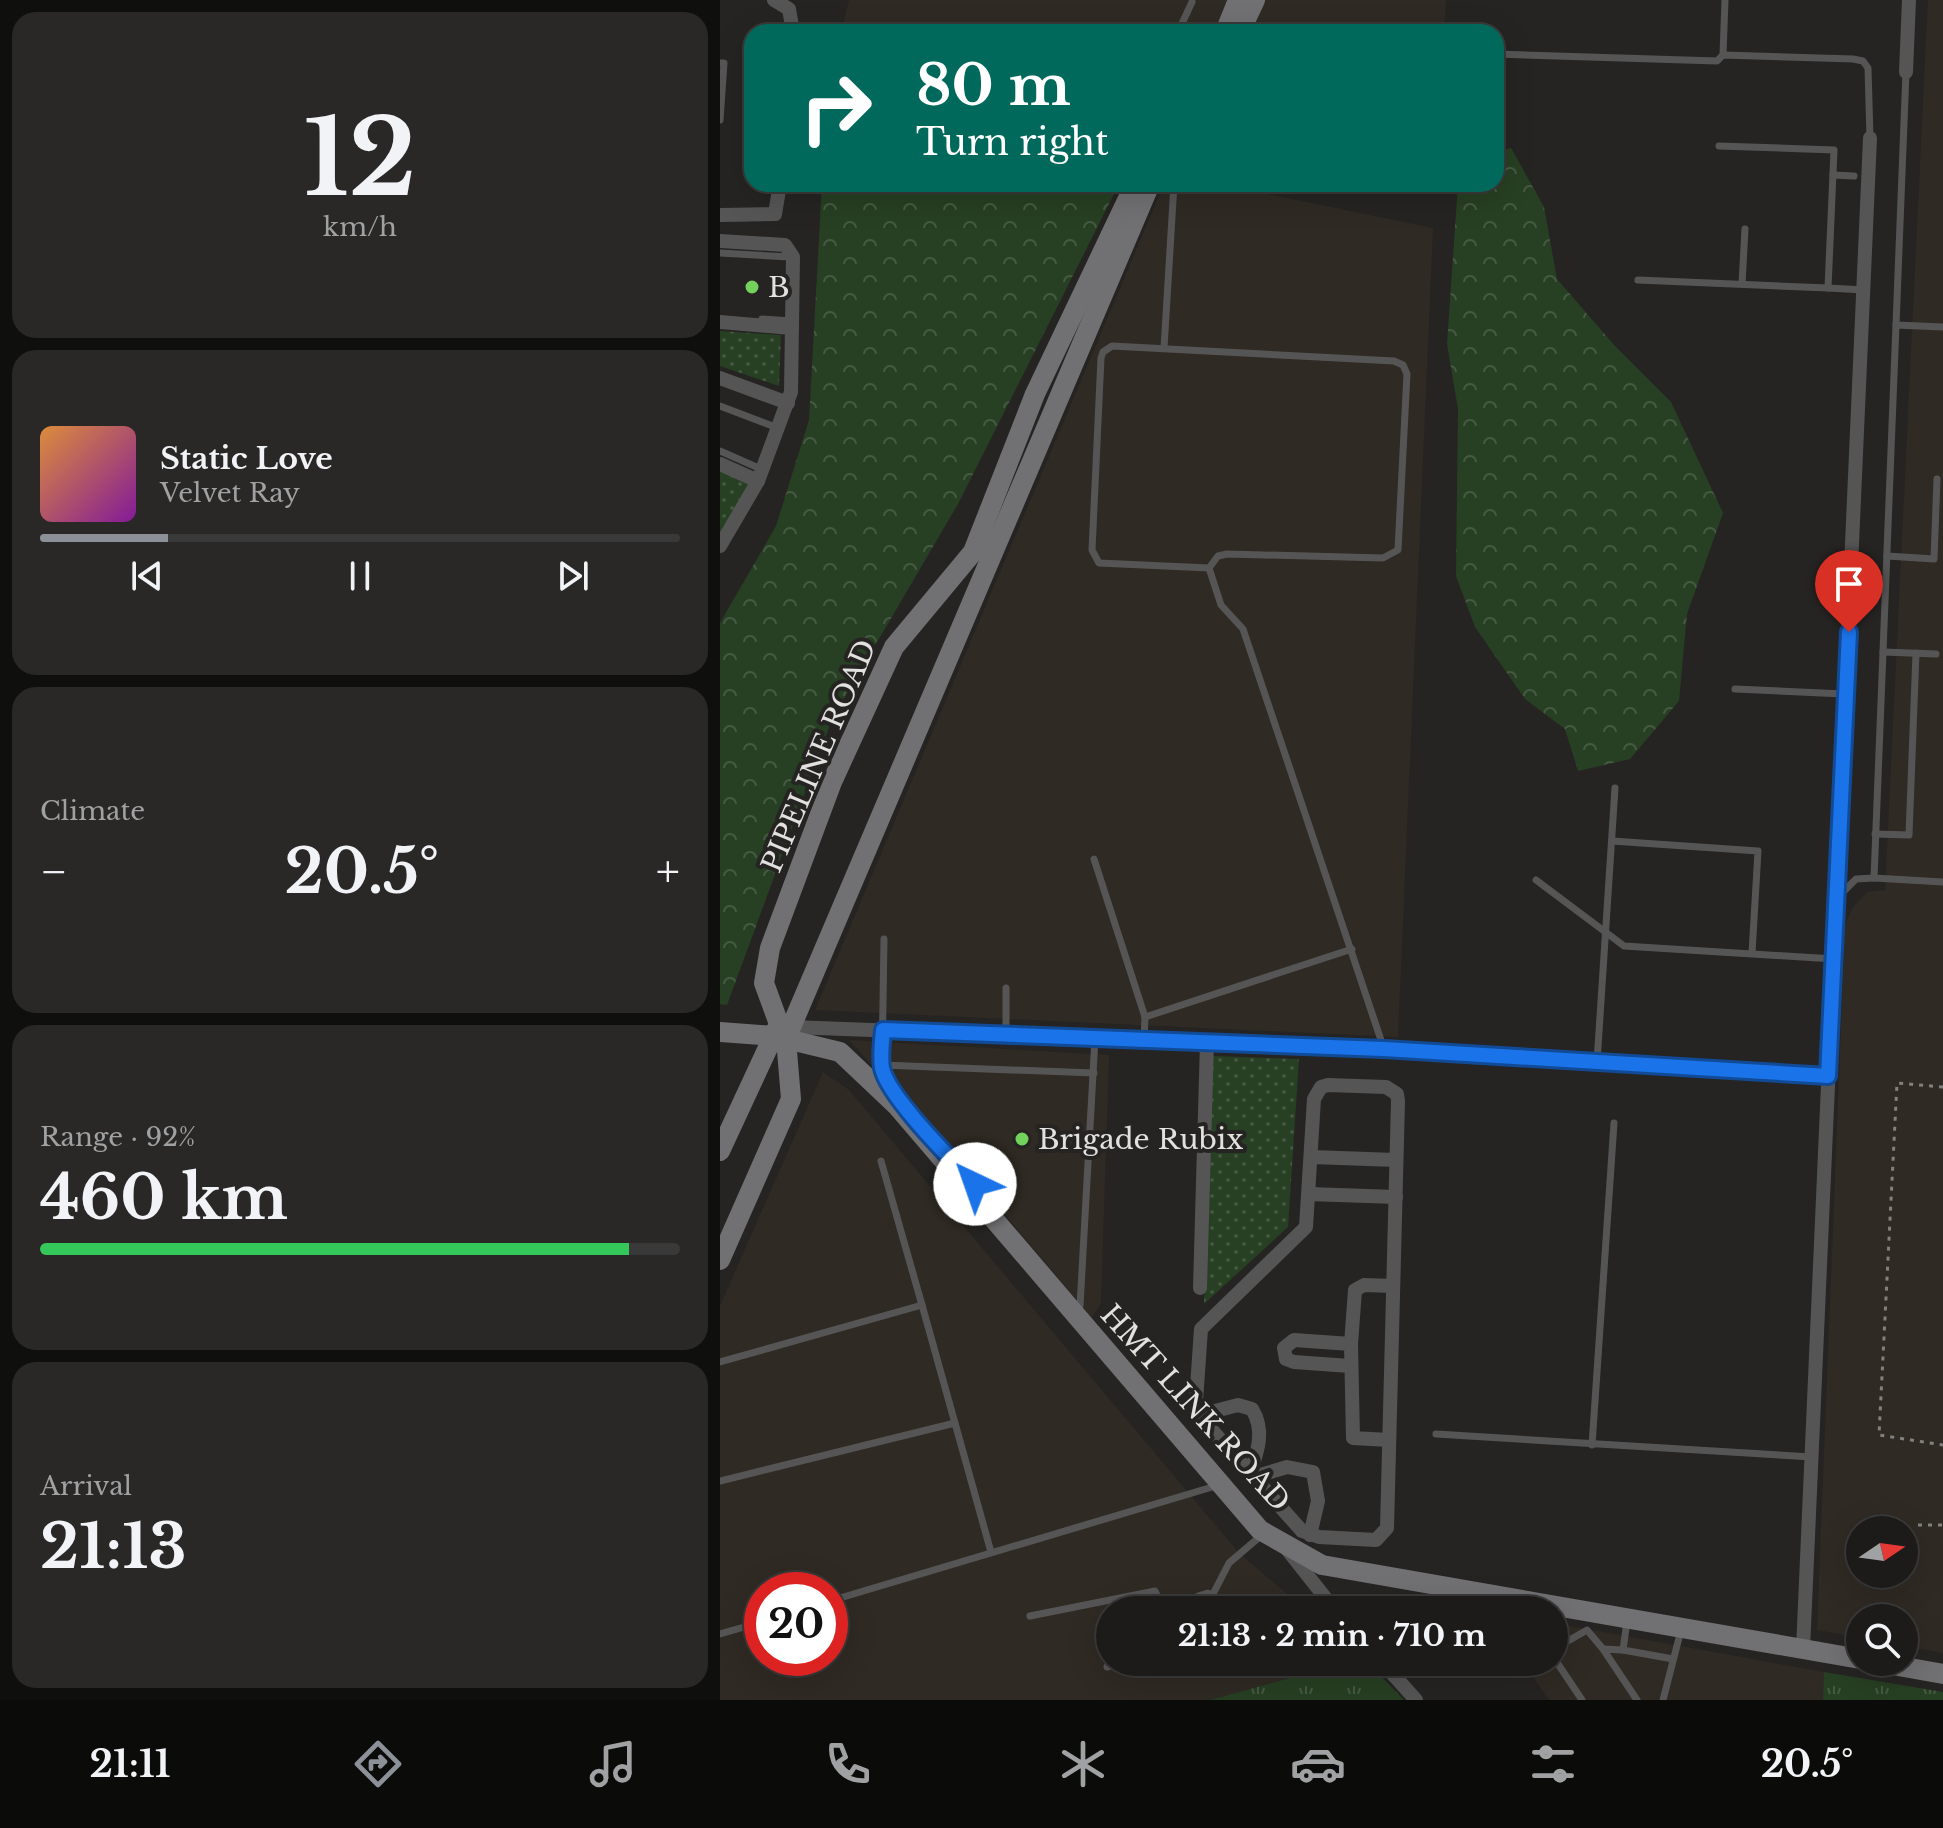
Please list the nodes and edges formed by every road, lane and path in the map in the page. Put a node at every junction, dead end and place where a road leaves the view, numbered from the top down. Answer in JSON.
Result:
{"nodes":[{"id":1,"x":774,"y":0,"type":"edge"},
{"id":2,"x":1255,"y":0,"type":"edge"},
{"id":3,"x":1725,"y":0,"type":"edge"},
{"id":4,"x":1909,"y":0,"type":"edge"},
{"id":5,"x":1190,"y":1,"type":"edge"},
{"id":6,"x":1238,"y":23,"type":"edge"},
{"id":7,"x":792,"y":24,"type":"edge"},
{"id":8,"x":1181,"y":24,"type":"edge"},
{"id":9,"x":1504,"y":54,"type":"edge"},
{"id":10,"x":1723,"y":55,"type":"junction"},
{"id":11,"x":720,"y":63,"type":"edge"},
{"id":12,"x":1906,"y":72,"type":"joint"},
{"id":13,"x":720,"y":120,"type":"edge"},
{"id":14,"x":1870,"y":138,"type":"joint"},
{"id":15,"x":1719,"y":146,"type":"dead end"},
{"id":16,"x":1833,"y":175,"type":"junction"},
{"id":17,"x":1854,"y":176,"type":"dead end"},
{"id":18,"x":779,"y":192,"type":"edge"},
{"id":19,"x":1131,"y":192,"type":"edge"},
{"id":20,"x":1147,"y":192,"type":"edge"},
{"id":21,"x":1174,"y":192,"type":"edge"},
{"id":22,"x":720,"y":215,"type":"edge"},
{"id":23,"x":1745,"y":229,"type":"dead end"},
{"id":24,"x":720,"y":241,"type":"edge"},
{"id":25,"x":720,"y":253,"type":"edge"},
{"id":26,"x":793,"y":257,"type":"junction"},
{"id":27,"x":1638,"y":280,"type":"dead end"},
{"id":28,"x":1742,"y":284,"type":"junction"},
{"id":29,"x":1828,"y":288,"type":"junction"},
{"id":30,"x":1865,"y":290,"type":"junction"},
{"id":31,"x":720,"y":316,"type":"edge"},
{"id":32,"x":720,"y":322,"type":"edge"},
{"id":33,"x":792,"y":324,"type":"junction"},
{"id":34,"x":1896,"y":325,"type":"junction"},
{"id":35,"x":1943,"y":327,"type":"edge"},
{"id":36,"x":1164,"y":348,"type":"junction"},
{"id":37,"x":720,"y":378,"type":"edge"},
{"id":38,"x":788,"y":403,"type":"junction"},
{"id":39,"x":720,"y":406,"type":"edge"},
{"id":40,"x":780,"y":429,"type":"junction"},
{"id":41,"x":720,"y":451,"type":"edge"},
{"id":42,"x":720,"y":464,"type":"edge"},
{"id":43,"x":761,"y":476,"type":"junction"},
{"id":44,"x":1937,"y":479,"type":"dead end"},
{"id":45,"x":720,"y":546,"type":"edge"},
{"id":46,"x":1887,"y":556,"type":"junction"},
{"id":47,"x":1209,"y":568,"type":"junction"},
{"id":48,"x":1883,"y":652,"type":"junction"},
{"id":49,"x":1916,"y":653,"type":"junction"},
{"id":50,"x":1936,"y":654,"type":"dead end"},
{"id":51,"x":1735,"y":689,"type":"dead end"},
{"id":52,"x":1846,"y":694,"type":"junction"},
{"id":53,"x":1615,"y":788,"type":"dead end"},
{"id":54,"x":1875,"y":834,"type":"junction"},
{"id":55,"x":1612,"y":841,"type":"junction"},
{"id":56,"x":1094,"y":859,"type":"dead end"},
{"id":57,"x":1874,"y":878,"type":"junction"},
{"id":58,"x":1536,"y":880,"type":"dead end"},
{"id":59,"x":1943,"y":882,"type":"edge"},
{"id":60,"x":1837,"y":903,"type":"junction"},
{"id":61,"x":1606,"y":933,"type":"junction"},
{"id":62,"x":884,"y":939,"type":"dead end"},
{"id":63,"x":1352,"y":949,"type":"junction"},
{"id":64,"x":1752,"y":953,"type":"junction"},
{"id":65,"x":1834,"y":959,"type":"junction"},
{"id":66,"x":1006,"y":988,"type":"dead end"},
{"id":67,"x":1145,"y":1017,"type":"junction"},
{"id":68,"x":720,"y":1021,"type":"edge"},
{"id":69,"x":883,"y":1030,"type":"junction"},
{"id":70,"x":782,"y":1031,"type":"junction"},
{"id":71,"x":720,"y":1032,"type":"edge"},
{"id":72,"x":1006,"y":1035,"type":"junction"},
{"id":73,"x":1095,"y":1038,"type":"junction"},
{"id":74,"x":1144,"y":1040,"type":"junction"},
{"id":75,"x":1207,"y":1042,"type":"junction"},
{"id":76,"x":1384,"y":1049,"type":"junction"},
{"id":77,"x":1597,"y":1062,"type":"junction"},
{"id":78,"x":882,"y":1065,"type":"junction"},
{"id":79,"x":1094,"y":1073,"type":"junction"},
{"id":80,"x":1828,"y":1076,"type":"junction"},
{"id":81,"x":1943,"y":1087,"type":"edge"},
{"id":82,"x":1614,"y":1123,"type":"dead end"},
{"id":83,"x":720,"y":1151,"type":"edge"},
{"id":84,"x":1311,"y":1157,"type":"junction"},
{"id":85,"x":1396,"y":1160,"type":"junction"},
{"id":86,"x":881,"y":1161,"type":"dead end"},
{"id":87,"x":969,"y":1185,"type":"junction"},
{"id":88,"x":1309,"y":1194,"type":"junction"},
{"id":89,"x":1396,"y":1197,"type":"junction"},
{"id":90,"x":998,"y":1219,"type":"junction"},
{"id":91,"x":720,"y":1260,"type":"edge"},
{"id":92,"x":1393,"y":1286,"type":"junction"},
{"id":93,"x":1200,"y":1288,"type":"dead end"},
{"id":94,"x":922,"y":1305,"type":"junction"},
{"id":95,"x":1351,"y":1344,"type":"junction"},
{"id":96,"x":720,"y":1362,"type":"edge"},
{"id":97,"x":1350,"y":1366,"type":"junction"},
{"id":98,"x":1200,"y":1415,"type":"junction"},
{"id":99,"x":955,"y":1423,"type":"junction"},
{"id":100,"x":1214,"y":1431,"type":"junction"},
{"id":101,"x":1436,"y":1434,"type":"dead end"},
{"id":102,"x":1389,"y":1440,"type":"junction"},
{"id":103,"x":1592,"y":1445,"type":"junction"},
{"id":104,"x":1943,"y":1445,"type":"edge"},
{"id":105,"x":1231,"y":1451,"type":"junction"},
{"id":106,"x":1193,"y":1452,"type":"junction"},
{"id":107,"x":1812,"y":1457,"type":"junction"},
{"id":108,"x":1252,"y":1475,"type":"junction"},
{"id":109,"x":1215,"y":1478,"type":"junction"},
{"id":110,"x":720,"y":1481,"type":"edge"},
{"id":111,"x":1918,"y":1525,"type":"dead end"},
{"id":112,"x":1943,"y":1525,"type":"edge"},
{"id":113,"x":1310,"y":1535,"type":"junction"},
{"id":114,"x":1272,"y":1537,"type":"junction"},
{"id":115,"x":991,"y":1552,"type":"junction"},
{"id":116,"x":1213,"y":1594,"type":"junction"},
{"id":117,"x":848,"y":1596,"type":"edge"},
{"id":118,"x":1130,"y":1596,"type":"edge"},
{"id":119,"x":1157,"y":1596,"type":"edge"},
{"id":120,"x":1198,"y":1596,"type":"edge"},
{"id":121,"x":1216,"y":1596,"type":"edge"},
{"id":122,"x":1323,"y":1596,"type":"edge"},
{"id":123,"x":1096,"y":1603,"type":"edge"},
{"id":124,"x":1030,"y":1616,"type":"dead end"},
{"id":125,"x":1628,"y":1618,"type":"junction"},
{"id":126,"x":744,"y":1627,"type":"edge"},
{"id":127,"x":1681,"y":1628,"type":"junction"},
{"id":128,"x":720,"y":1634,"type":"edge"},
{"id":129,"x":1568,"y":1641,"type":"edge"},
{"id":130,"x":1603,"y":1649,"type":"junction"},
{"id":131,"x":1803,"y":1649,"type":"junction"},
{"id":132,"x":1623,"y":1650,"type":"junction"},
{"id":133,"x":1846,"y":1657,"type":"edge"},
{"id":134,"x":1673,"y":1659,"type":"junction"},
{"id":135,"x":1918,"y":1670,"type":"edge"},
{"id":136,"x":1943,"y":1674,"type":"edge"},
{"id":137,"x":1395,"y":1676,"type":"edge"},
{"id":138,"x":1566,"y":1676,"type":"edge"},
{"id":139,"x":1416,"y":1700,"type":"edge"},
{"id":140,"x":1582,"y":1700,"type":"edge"},
{"id":141,"x":1637,"y":1700,"type":"edge"},
{"id":142,"x":1663,"y":1700,"type":"edge"}],
"edges":[{"from":1,"to":7,"type":"street"},
{"from":2,"to":6,"type":"main road"},
{"from":3,"to":10,"type":"lane"},
{"from":4,"to":12,"type":"street"},
{"from":5,"to":8,"type":"lane"},
{"from":9,"to":10,"type":"lane"},
{"from":10,"to":14,"type":"lane"},
{"from":11,"to":13,"type":"lane"},
{"from":12,"to":34,"type":"lane"},
{"from":14,"to":30,"type":"street"},
{"from":15,"to":16,"type":"lane"},
{"from":16,"to":17,"type":"lane"},
{"from":16,"to":29,"type":"lane"},
{"from":18,"to":22,"type":"street"},
{"from":19,"to":70,"type":"main road","name":"PIPELINE ROAD"},
{"from":20,"to":70,"type":"main road"},
{"from":21,"to":36,"type":"lane"},
{"from":23,"to":28,"type":"lane"},
{"from":24,"to":26,"type":"street"},
{"from":25,"to":26,"type":"lane"},
{"from":26,"to":33,"type":"street"},
{"from":27,"to":28,"type":"lane"},
{"from":28,"to":29,"type":"lane"},
{"from":29,"to":30,"type":"lane"},
{"from":30,"to":52,"type":"street"},
{"from":31,"to":33,"type":"lane"},
{"from":32,"to":33,"type":"street"},
{"from":33,"to":38,"type":"street"},
{"from":34,"to":35,"type":"lane"},
{"from":34,"to":46,"type":"lane"},
{"from":36,"to":47,"type":"lane"},
{"from":36,"to":47,"type":"lane"},
{"from":37,"to":38,"type":"street"},
{"from":38,"to":40,"type":"street"},
{"from":39,"to":40,"type":"lane"},
{"from":40,"to":43,"type":"street"},
{"from":41,"to":43,"type":"lane"},
{"from":42,"to":43,"type":"street"},
{"from":43,"to":45,"type":"street"},
{"from":44,"to":46,"type":"lane"},
{"from":46,"to":48,"type":"lane"},
{"from":47,"to":63,"type":"lane"},
{"from":48,"to":49,"type":"lane"},
{"from":48,"to":54,"type":"lane"},
{"from":49,"to":50,"type":"lane"},
{"from":49,"to":54,"type":"lane"},
{"from":51,"to":52,"type":"lane"},
{"from":52,"to":60,"type":"street"},
{"from":53,"to":55,"type":"lane"},
{"from":54,"to":57,"type":"lane"},
{"from":55,"to":61,"type":"lane"},
{"from":55,"to":64,"type":"lane"},
{"from":56,"to":67,"type":"lane"},
{"from":57,"to":59,"type":"lane"},
{"from":57,"to":60,"type":"lane"},
{"from":58,"to":61,"type":"lane"},
{"from":60,"to":65,"type":"street"},
{"from":61,"to":64,"type":"lane"},
{"from":61,"to":77,"type":"lane"},
{"from":62,"to":69,"type":"lane"},
{"from":63,"to":67,"type":"lane"},
{"from":63,"to":76,"type":"lane"},
{"from":64,"to":65,"type":"lane"},
{"from":65,"to":80,"type":"street"},
{"from":66,"to":72,"type":"lane"},
{"from":67,"to":74,"type":"lane"},
{"from":68,"to":70,"type":"main road","name":"HMT LINK ROAD"},
{"from":69,"to":70,"type":"street"},
{"from":69,"to":72,"type":"street"},
{"from":69,"to":78,"type":"lane"},
{"from":70,"to":71,"type":"main road"},
{"from":70,"to":83,"type":"main road"},
{"from":70,"to":87,"type":"main road","name":"HMT LINK ROAD"},
{"from":70,"to":91,"type":"main road"},
{"from":72,"to":73,"type":"street"},
{"from":73,"to":74,"type":"street"},
{"from":73,"to":79,"type":"lane"},
{"from":74,"to":75,"type":"street"},
{"from":75,"to":76,"type":"street"},
{"from":75,"to":93,"type":"street"},
{"from":76,"to":77,"type":"street"},
{"from":77,"to":80,"type":"street"},
{"from":78,"to":79,"type":"lane"},
{"from":78,"to":87,"type":"lane"},
{"from":79,"to":90,"type":"lane"},
{"from":80,"to":107,"type":"street"},
{"from":81,"to":104,"type":"path"},
{"from":82,"to":103,"type":"lane"},
{"from":84,"to":85,"type":"street"},
{"from":84,"to":85,"type":"street"},
{"from":84,"to":88,"type":"street"},
{"from":85,"to":89,"type":"street"},
{"from":86,"to":94,"type":"lane"},
{"from":87,"to":90,"type":"main road","name":"HMT LINK ROAD"},
{"from":88,"to":89,"type":"street"},
{"from":88,"to":98,"type":"street"},
{"from":89,"to":92,"type":"street"},
{"from":90,"to":106,"type":"main road","name":"HMT LINK ROAD"},
{"from":92,"to":95,"type":"street"},
{"from":92,"to":102,"type":"street"},
{"from":94,"to":96,"type":"lane"},
{"from":94,"to":99,"type":"lane"},
{"from":95,"to":97,"type":"street"},
{"from":95,"to":97,"type":"street"},
{"from":97,"to":102,"type":"street"},
{"from":98,"to":100,"type":"street"},
{"from":98,"to":108,"type":"street"},
{"from":99,"to":110,"type":"lane"},
{"from":99,"to":115,"type":"lane"},
{"from":100,"to":105,"type":"street"},
{"from":100,"to":106,"type":"street"},
{"from":101,"to":103,"type":"lane"},
{"from":102,"to":113,"type":"street"},
{"from":103,"to":107,"type":"lane"},
{"from":105,"to":108,"type":"street"},
{"from":105,"to":109,"type":"street"},
{"from":106,"to":109,"type":"main road","name":"HMT LINK ROAD"},
{"from":107,"to":131,"type":"street"},
{"from":108,"to":113,"type":"street"},
{"from":108,"to":113,"type":"street"},
{"from":109,"to":114,"type":"main road","name":"HMT LINK ROAD"},
{"from":109,"to":115,"type":"lane"},
{"from":111,"to":112,"type":"path"},
{"from":114,"to":116,"type":"lane"},
{"from":114,"to":122,"type":"street"},
{"from":114,"to":125,"type":"main road","name":"HMT LINK ROAD"},
{"from":115,"to":117,"type":"lane"},
{"from":116,"to":120,"type":"lane"},
{"from":116,"to":121,"type":"lane"},
{"from":118,"to":119,"type":"lane"},
{"from":123,"to":124,"type":"lane"},
{"from":125,"to":127,"type":"main road","name":"HMT LINK ROAD"},
{"from":125,"to":132,"type":"lane"},
{"from":126,"to":128,"type":"lane"},
{"from":127,"to":131,"type":"main road","name":"HMT LINK ROAD"},
{"from":127,"to":134,"type":"lane"},
{"from":129,"to":130,"type":"lane"},
{"from":130,"to":132,"type":"lane"},
{"from":130,"to":141,"type":"lane"},
{"from":131,"to":133,"type":"main road","name":"HMT LINK ROAD"},
{"from":132,"to":134,"type":"lane"},
{"from":134,"to":142,"type":"lane"},
{"from":135,"to":136,"type":"main road"},
{"from":137,"to":139,"type":"street"},
{"from":138,"to":140,"type":"lane"}]}
